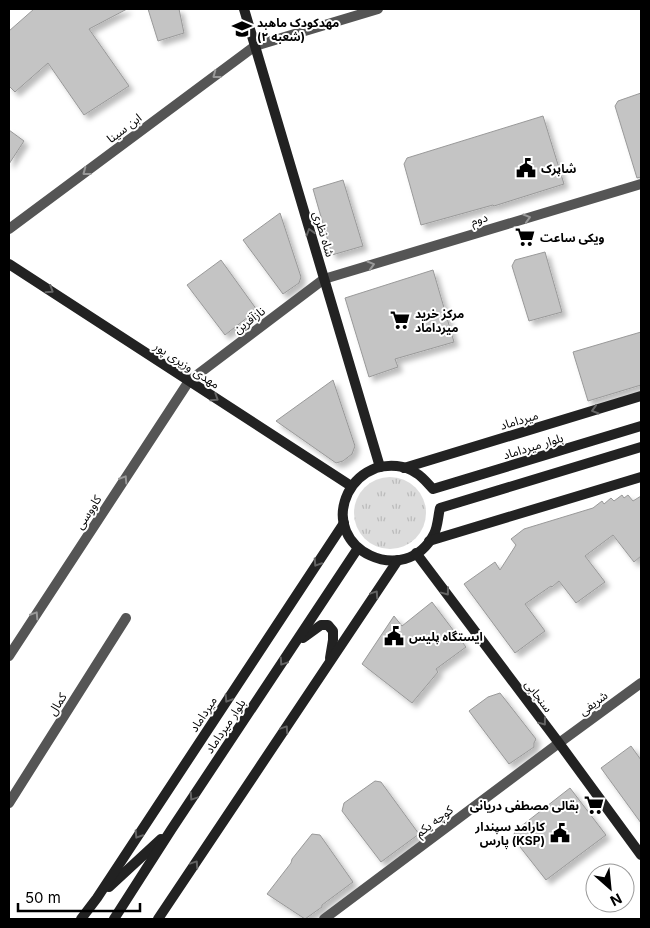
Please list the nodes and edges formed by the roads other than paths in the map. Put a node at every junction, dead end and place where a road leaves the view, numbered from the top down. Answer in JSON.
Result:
{"nodes":[{"id":1,"x":244,"y":9,"type":"edge"},
{"id":2,"x":378,"y":9,"type":"edge"},
{"id":3,"x":255,"y":46,"type":"junction"},
{"id":4,"x":641,"y":184,"type":"edge"},
{"id":5,"x":9,"y":229,"type":"edge"},
{"id":6,"x":9,"y":264,"type":"edge"},
{"id":7,"x":324,"y":279,"type":"junction"},
{"id":8,"x":189,"y":381,"type":"junction"},
{"id":9,"x":641,"y":396,"type":"edge"},
{"id":10,"x":641,"y":426,"type":"edge"},
{"id":11,"x":641,"y":447,"type":"edge"},
{"id":12,"x":380,"y":466,"type":"junction"},
{"id":13,"x":404,"y":468,"type":"junction"},
{"id":14,"x":640,"y":480,"type":"edge"},
{"id":15,"x":351,"y":486,"type":"junction"},
{"id":16,"x":344,"y":522,"type":"junction"},
{"id":17,"x":429,"y":541,"type":"junction"},
{"id":18,"x":358,"y":548,"type":"junction"},
{"id":19,"x":416,"y":553,"type":"junction"},
{"id":20,"x":398,"y":560,"type":"junction"},
{"id":21,"x":126,"y":618,"type":"dead end"},
{"id":22,"x":294,"y":645,"type":"junction"},
{"id":23,"x":9,"y":656,"type":"edge"},
{"id":24,"x":330,"y":662,"type":"junction"},
{"id":25,"x":641,"y":682,"type":"edge"},
{"id":26,"x":559,"y":743,"type":"junction"},
{"id":27,"x":9,"y":803,"type":"edge"},
{"id":28,"x":171,"y":830,"type":"junction"},
{"id":29,"x":641,"y":856,"type":"edge"},
{"id":30,"x":97,"y":898,"type":"junction"},
{"id":31,"x":81,"y":919,"type":"edge"},
{"id":32,"x":114,"y":919,"type":"edge"},
{"id":33,"x":158,"y":919,"type":"edge"},
{"id":34,"x":324,"y":919,"type":"edge"}],
"edges":[{"from":1,"to":3,"type":"main road","name":"شاه نظری"},
{"from":2,"to":3,"type":"street","name":"ابن سینا"},
{"from":3,"to":5,"type":"street","name":"ابن سینا","one_way":true},
{"from":7,"to":3,"type":"main road","name":"شاه نظری","one_way":true},
{"from":7,"to":4,"type":"street","name":"دوم","one_way":true},
{"from":6,"to":8,"type":"main road","name":"مهدی وزیری پور","one_way":true},
{"from":7,"to":8,"type":"street","name":"نازآفرین"},
{"from":7,"to":12,"type":"main road","name":"شاه نظری"},
{"from":8,"to":15,"type":"main road","name":"مهدی وزیری پور","one_way":true},
{"from":23,"to":8,"type":"street","name":"کاووسی","one_way":true},
{"from":9,"to":13,"type":"main road","name":"میرداماد","one_way":true},
{"from":10,"to":13,"type":"main road","name":"بلوار میرداماد"},
{"from":11,"to":17,"type":"main road"},
{"from":12,"to":13,"type":"main road"},
{"from":12,"to":15,"type":"main road"},
{"from":14,"to":17,"type":"main road"},
{"from":15,"to":16,"type":"main road"},
{"from":16,"to":18,"type":"main road"},
{"from":16,"to":30,"type":"main road","name":"میرداماد","one_way":true},
{"from":17,"to":19,"type":"main road"},
{"from":18,"to":20,"type":"main road"},
{"from":18,"to":22,"type":"main road","name":"بلوار میرداماد"},
{"from":19,"to":20,"type":"main road"},
{"from":19,"to":26,"type":"main road","name":"سنجابی","one_way":true},
{"from":24,"to":20,"type":"main road","one_way":true},
{"from":21,"to":27,"type":"street","name":"کمال"},
{"from":22,"to":24,"type":"main road"},
{"from":22,"to":28,"type":"main road","name":"بلوار میرداماد","one_way":true},
{"from":33,"to":24,"type":"main road","one_way":true},
{"from":25,"to":26,"type":"street","name":"شریفی"},
{"from":26,"to":29,"type":"main road","name":"سنجابی"},
{"from":26,"to":34,"type":"street","name":"کوچه یکم"},
{"from":28,"to":30,"type":"main road"},
{"from":28,"to":32,"type":"main road","name":"بلوار میرداماد"},
{"from":30,"to":31,"type":"main road","name":"میرداماد"}]}
